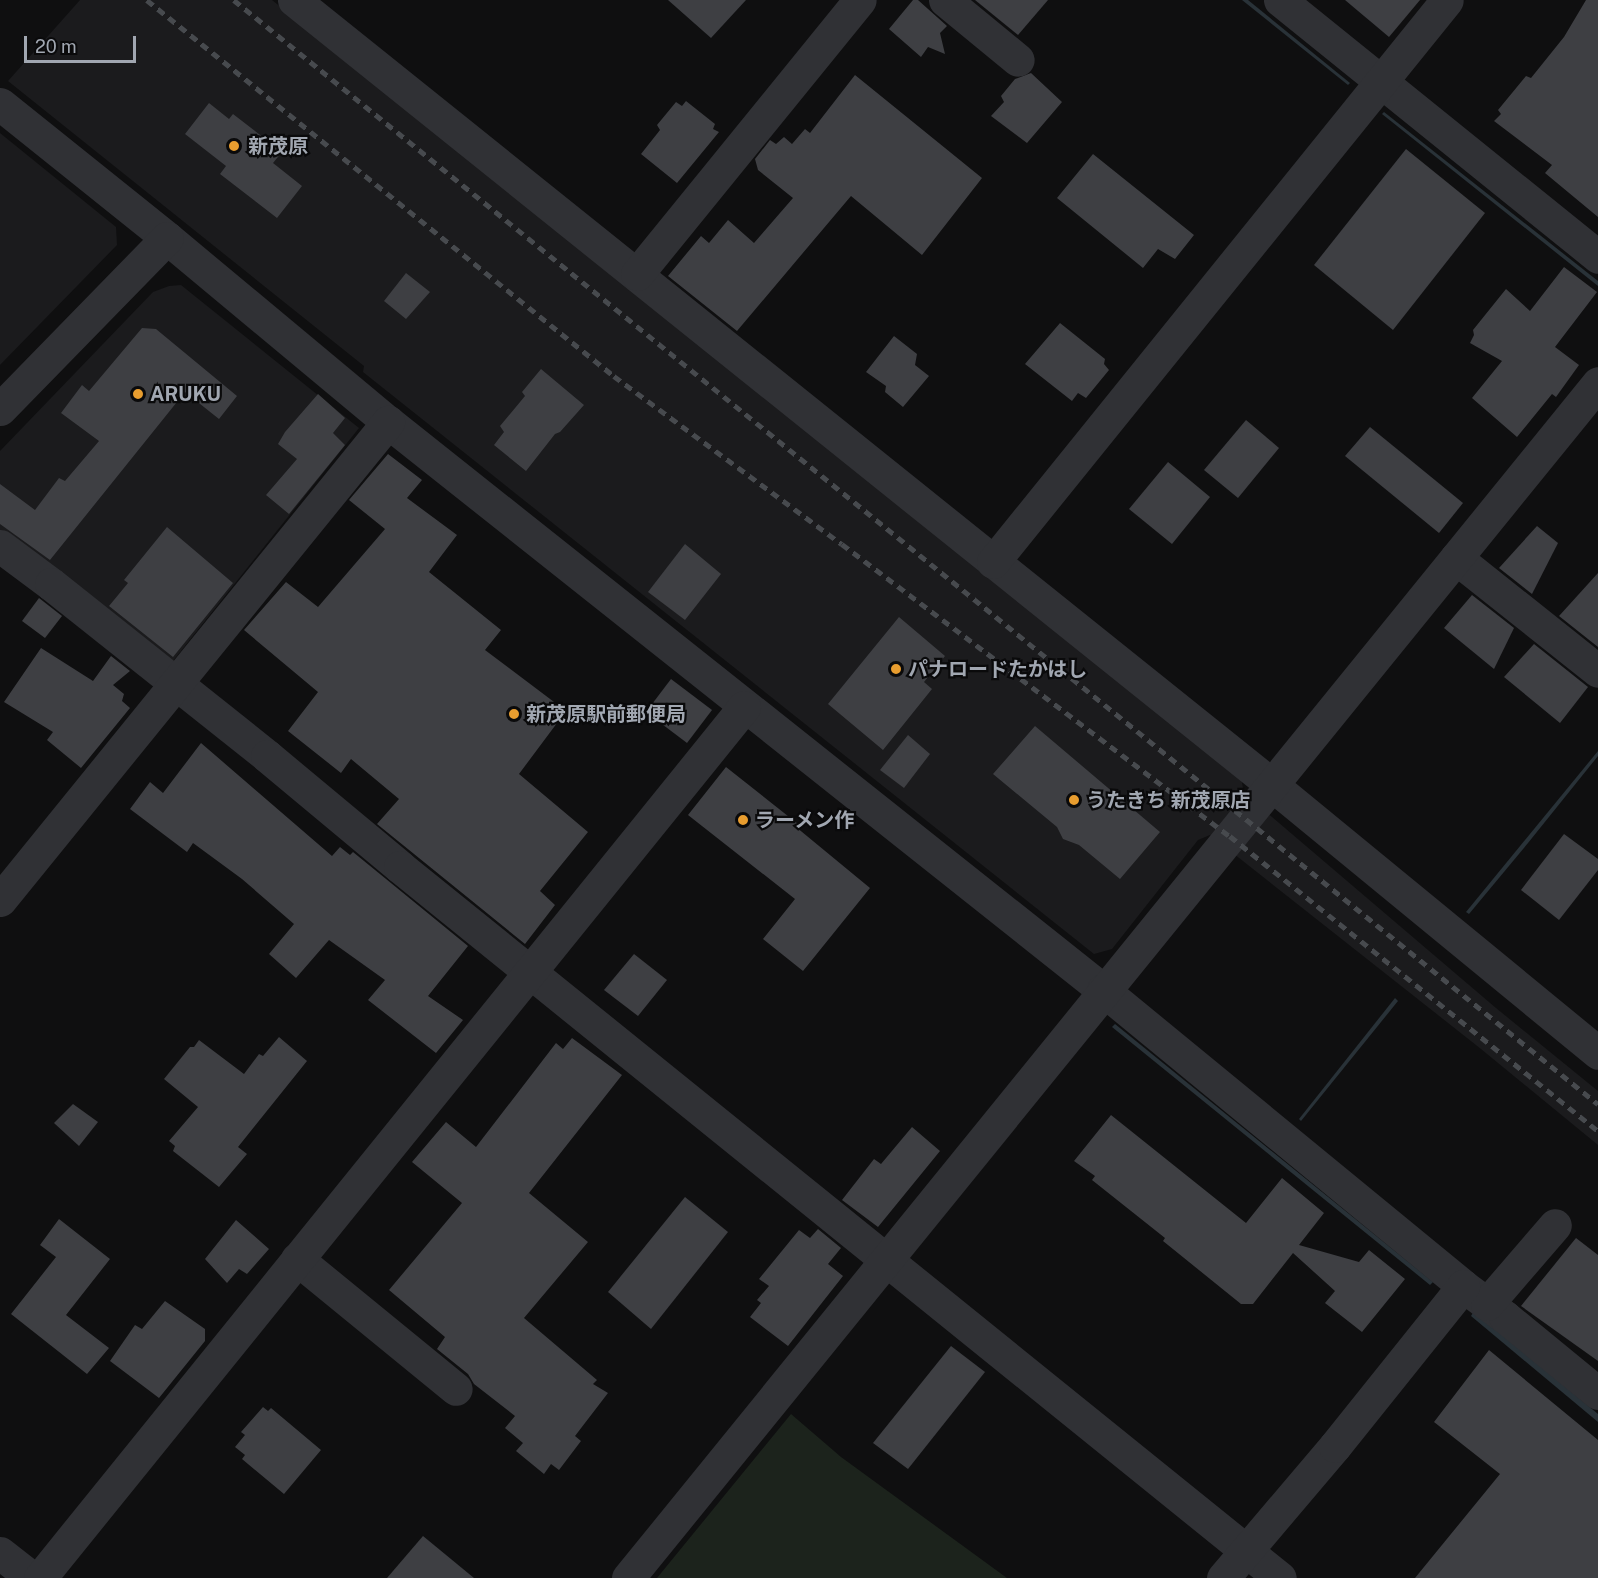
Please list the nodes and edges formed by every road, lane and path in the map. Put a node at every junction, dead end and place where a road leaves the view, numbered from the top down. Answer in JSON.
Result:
{"nodes":[{"id":1,"x":294,"y":0,"type":"edge"},
{"id":2,"x":860,"y":0,"type":"edge"},
{"id":3,"x":945,"y":0,"type":"edge"},
{"id":4,"x":1280,"y":0,"type":"edge"},
{"id":5,"x":1447,"y":0,"type":"edge"},
{"id":6,"x":1018,"y":60,"type":"dead end"},
{"id":7,"x":1381,"y":82,"type":"junction"},
{"id":8,"x":0,"y":105,"type":"edge"},
{"id":9,"x":167,"y":238,"type":"junction"},
{"id":10,"x":1598,"y":256,"type":"edge"},
{"id":11,"x":637,"y":274,"type":"junction"},
{"id":12,"x":1598,"y":383,"type":"edge"},
{"id":13,"x":0,"y":410,"type":"edge"},
{"id":14,"x":388,"y":422,"type":"junction"},
{"id":15,"x":0,"y":546,"type":"edge"},
{"id":16,"x":1456,"y":558,"type":"junction"},
{"id":17,"x":993,"y":562,"type":"junction"},
{"id":18,"x":1598,"y":671,"type":"edge"},
{"id":19,"x":175,"y":685,"type":"junction"},
{"id":20,"x":744,"y":707,"type":"junction"},
{"id":21,"x":1272,"y":785,"type":"junction"},
{"id":22,"x":0,"y":900,"type":"edge"},
{"id":23,"x":531,"y":971,"type":"junction"},
{"id":24,"x":1103,"y":990,"type":"junction"},
{"id":25,"x":1598,"y":1053,"type":"edge"},
{"id":26,"x":1555,"y":1225,"type":"dead end"},
{"id":27,"x":297,"y":1259,"type":"junction"},
{"id":28,"x":888,"y":1259,"type":"junction"},
{"id":29,"x":1475,"y":1295,"type":"junction"},
{"id":30,"x":456,"y":1389,"type":"dead end"},
{"id":31,"x":1598,"y":1393,"type":"edge"},
{"id":32,"x":1248,"y":1552,"type":"junction"},
{"id":33,"x":0,"y":1553,"type":"edge"},
{"id":34,"x":32,"y":1578,"type":"edge"},
{"id":35,"x":40,"y":1578,"type":"edge"},
{"id":36,"x":628,"y":1578,"type":"edge"},
{"id":37,"x":1223,"y":1578,"type":"edge"},
{"id":38,"x":1280,"y":1578,"type":"edge"}],
"edges":[{"from":1,"to":11,"type":"street"},
{"from":2,"to":11,"type":"street"},
{"from":3,"to":6,"type":"street"},
{"from":4,"to":7,"type":"street"},
{"from":5,"to":7,"type":"street"},
{"from":7,"to":10,"type":"street"},
{"from":7,"to":17,"type":"street"},
{"from":8,"to":9,"type":"street"},
{"from":9,"to":13,"type":"street"},
{"from":9,"to":14,"type":"street"},
{"from":11,"to":17,"type":"street"},
{"from":12,"to":16,"type":"street"},
{"from":14,"to":19,"type":"street"},
{"from":14,"to":20,"type":"street"},
{"from":15,"to":19,"type":"street"},
{"from":16,"to":18,"type":"street"},
{"from":16,"to":21,"type":"street"},
{"from":17,"to":21,"type":"street"},
{"from":19,"to":22,"type":"street"},
{"from":19,"to":23,"type":"street"},
{"from":20,"to":23,"type":"street"},
{"from":20,"to":24,"type":"street"},
{"from":21,"to":24,"type":"street"},
{"from":21,"to":25,"type":"street"},
{"from":23,"to":27,"type":"street"},
{"from":23,"to":28,"type":"street"},
{"from":24,"to":28,"type":"street"},
{"from":24,"to":29,"type":"street"},
{"from":26,"to":29,"type":"street"},
{"from":27,"to":30,"type":"street"},
{"from":27,"to":35,"type":"street"},
{"from":28,"to":32,"type":"street"},
{"from":28,"to":36,"type":"street"},
{"from":29,"to":31,"type":"street"},
{"from":29,"to":32,"type":"street"},
{"from":32,"to":37,"type":"street"},
{"from":32,"to":38,"type":"street"},
{"from":33,"to":34,"type":"street"}]}
